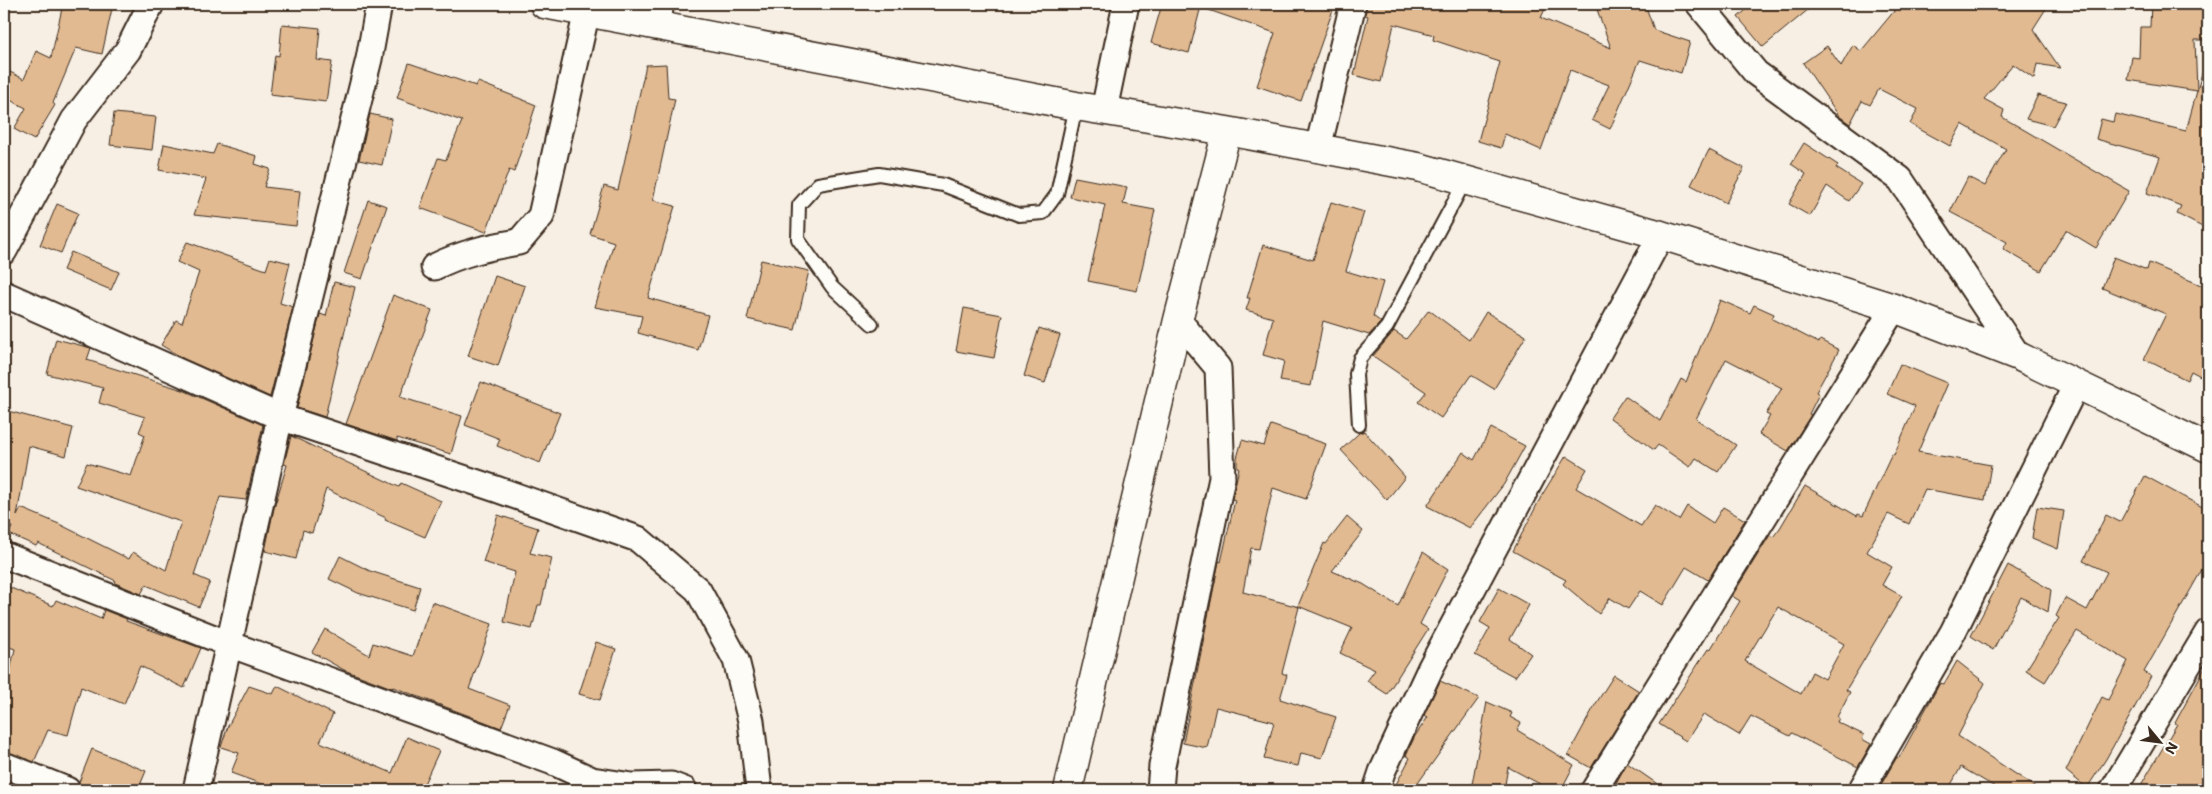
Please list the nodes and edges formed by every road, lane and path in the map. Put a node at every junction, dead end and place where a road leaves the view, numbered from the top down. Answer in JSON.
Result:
{"nodes":[{"id":1,"x":151,"y":4,"type":"edge"},
{"id":2,"x":379,"y":4,"type":"edge"},
{"id":3,"x":544,"y":4,"type":"edge"},
{"id":4,"x":1126,"y":4,"type":"edge"},
{"id":5,"x":1353,"y":4,"type":"edge"},
{"id":6,"x":1698,"y":4,"type":"edge"},
{"id":7,"x":587,"y":11,"type":"junction"},
{"id":8,"x":659,"y":14,"type":"edge"},
{"id":9,"x":1076,"y":106,"type":"junction"},
{"id":10,"x":1104,"y":110,"type":"junction"},
{"id":11,"x":1227,"y":132,"type":"junction"},
{"id":12,"x":1318,"y":148,"type":"junction"},
{"id":13,"x":1465,"y":181,"type":"junction"},
{"id":14,"x":1661,"y":235,"type":"junction"},
{"id":15,"x":4,"y":251,"type":"edge"},
{"id":16,"x":434,"y":268,"type":"dead end"},
{"id":17,"x":4,"y":294,"type":"edge"},
{"id":18,"x":1894,"y":308,"type":"junction"},
{"id":19,"x":1178,"y":320,"type":"junction"},
{"id":20,"x":872,"y":324,"type":"dead end"},
{"id":21,"x":2018,"y":356,"type":"junction"},
{"id":22,"x":2076,"y":385,"type":"junction"},
{"id":23,"x":280,"y":417,"type":"junction"},
{"id":24,"x":1359,"y":425,"type":"dead end"},
{"id":25,"x":2208,"y":448,"type":"edge"},
{"id":26,"x":4,"y":555,"type":"edge"},
{"id":27,"x":2208,"y":632,"type":"edge"},
{"id":28,"x":229,"y":644,"type":"junction"},
{"id":29,"x":4,"y":765,"type":"edge"},
{"id":30,"x":67,"y":790,"type":"edge"},
{"id":31,"x":196,"y":790,"type":"edge"},
{"id":32,"x":684,"y":790,"type":"edge"},
{"id":33,"x":759,"y":790,"type":"edge"},
{"id":34,"x":1068,"y":790,"type":"edge"},
{"id":35,"x":1160,"y":790,"type":"edge"},
{"id":36,"x":1376,"y":790,"type":"edge"},
{"id":37,"x":1594,"y":790,"type":"edge"},
{"id":38,"x":1861,"y":790,"type":"edge"},
{"id":39,"x":2114,"y":790,"type":"edge"}],
"edges":[{"from":1,"to":15,"type":"street"},
{"from":2,"to":23,"type":"street"},
{"from":3,"to":7,"type":"main road"},
{"from":4,"to":10,"type":"street"},
{"from":5,"to":12,"type":"street"},
{"from":6,"to":21,"type":"street"},
{"from":7,"to":8,"type":"main road"},
{"from":7,"to":16,"type":"street"},
{"from":8,"to":9,"type":"main road"},
{"from":9,"to":10,"type":"main road"},
{"from":9,"to":20,"type":"lane"},
{"from":10,"to":11,"type":"main road"},
{"from":11,"to":12,"type":"main road"},
{"from":11,"to":19,"type":"main road"},
{"from":12,"to":13,"type":"main road"},
{"from":13,"to":14,"type":"main road"},
{"from":13,"to":24,"type":"lane"},
{"from":14,"to":18,"type":"main road"},
{"from":14,"to":36,"type":"street"},
{"from":17,"to":23,"type":"street"},
{"from":18,"to":21,"type":"main road"},
{"from":18,"to":37,"type":"street"},
{"from":19,"to":34,"type":"main road"},
{"from":19,"to":35,"type":"street"},
{"from":21,"to":22,"type":"main road"},
{"from":22,"to":25,"type":"main road"},
{"from":22,"to":38,"type":"street"},
{"from":23,"to":28,"type":"street"},
{"from":23,"to":33,"type":"street"},
{"from":26,"to":28,"type":"street"},
{"from":27,"to":39,"type":"street"},
{"from":28,"to":31,"type":"street"},
{"from":28,"to":32,"type":"street"},
{"from":29,"to":30,"type":"street"}]}
